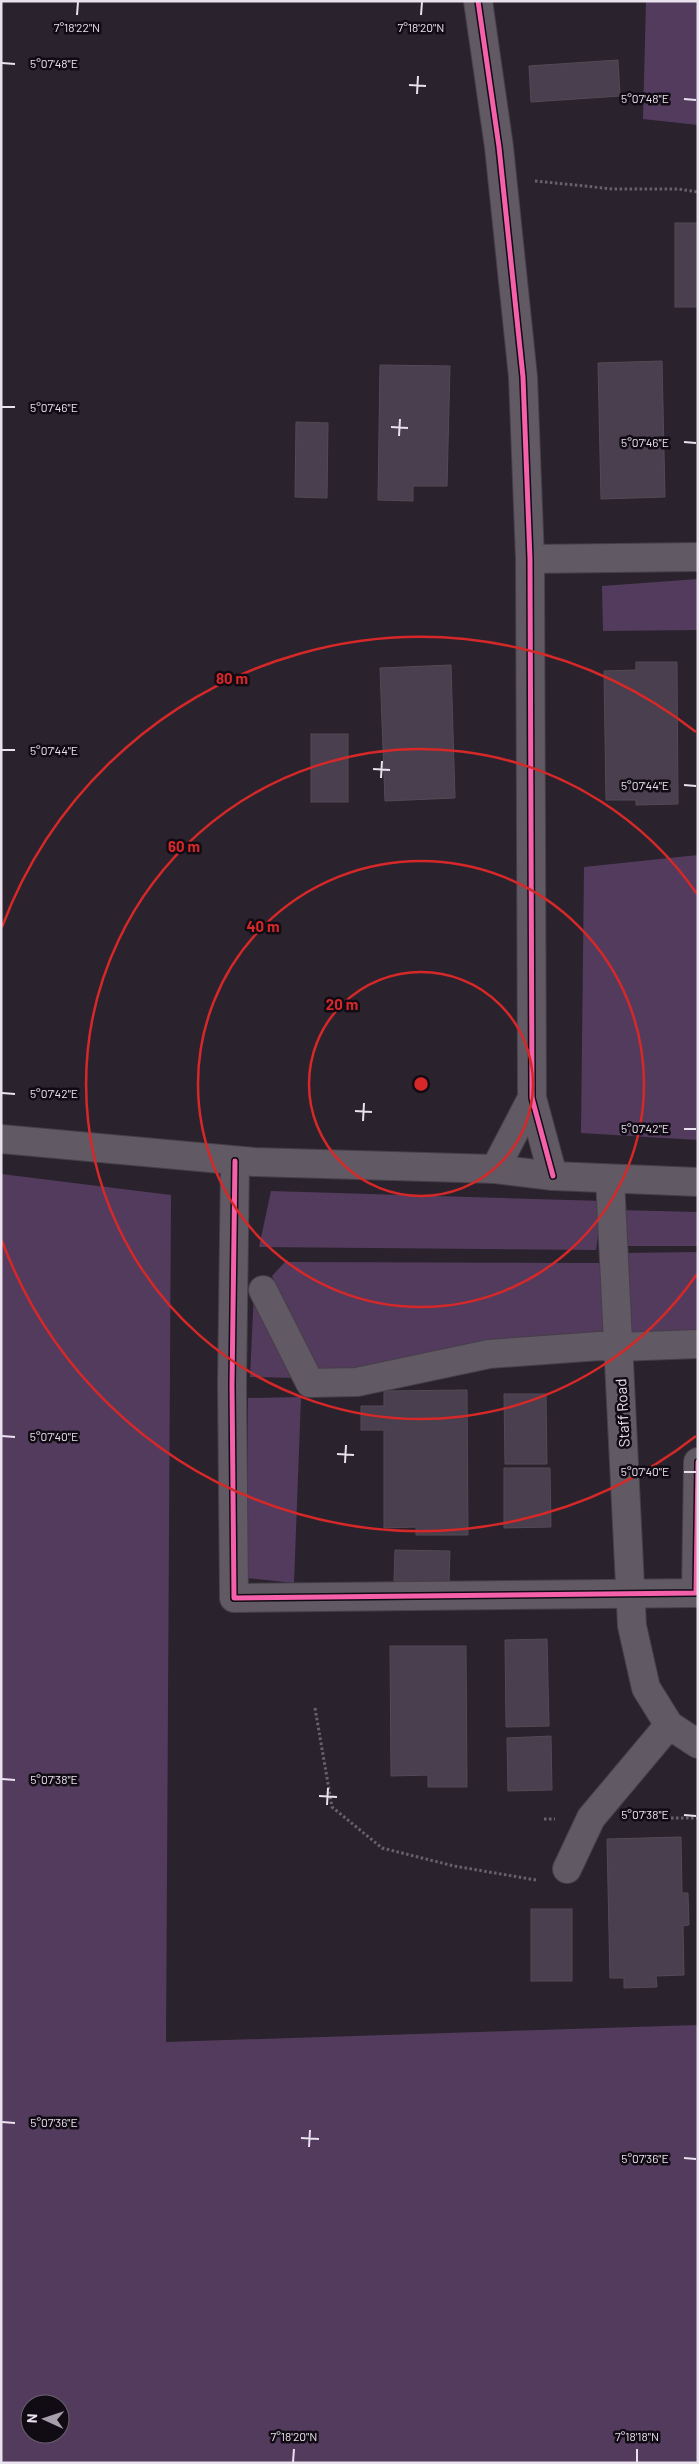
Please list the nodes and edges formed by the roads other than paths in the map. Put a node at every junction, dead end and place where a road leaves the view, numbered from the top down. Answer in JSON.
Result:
{"nodes":[{"id":1,"x":478,"y":1,"type":"edge"},
{"id":2,"x":698,"y":557,"type":"edge"},
{"id":3,"x":530,"y":559,"type":"junction"},
{"id":4,"x":532,"y":1098,"type":"junction"},
{"id":5,"x":1,"y":1139,"type":"edge"},
{"id":6,"x":235,"y":1161,"type":"junction"},
{"id":7,"x":495,"y":1169,"type":"junction"},
{"id":8,"x":553,"y":1176,"type":"junction"},
{"id":9,"x":610,"y":1179,"type":"junction"},
{"id":10,"x":698,"y":1182,"type":"edge"},
{"id":11,"x":263,"y":1290,"type":"dead end"},
{"id":12,"x":698,"y":1344,"type":"edge"},
{"id":13,"x":618,"y":1347,"type":"junction"},
{"id":14,"x":698,"y":1462,"type":"edge"},
{"id":15,"x":630,"y":1593,"type":"junction"},
{"id":16,"x":669,"y":1725,"type":"junction"},
{"id":17,"x":698,"y":1744,"type":"edge"},
{"id":18,"x":567,"y":1870,"type":"road end"}],
"edges":[{"from":1,"to":3,"type":"street"},
{"from":2,"to":3,"type":"street"},
{"from":3,"to":4,"type":"street"},
{"from":4,"to":7,"type":"street"},
{"from":4,"to":8,"type":"street"},
{"from":5,"to":6,"type":"street"},
{"from":6,"to":7,"type":"street"},
{"from":6,"to":15,"type":"street"},
{"from":7,"to":8,"type":"street"},
{"from":8,"to":9,"type":"street"},
{"from":9,"to":10,"type":"street"},
{"from":9,"to":13,"type":"street","name":"Staff Road"},
{"from":11,"to":13,"type":"street"},
{"from":12,"to":13,"type":"street"},
{"from":13,"to":15,"type":"street","name":"Staff Road"},
{"from":14,"to":15,"type":"street"},
{"from":15,"to":16,"type":"street","name":"Staff Road"},
{"from":16,"to":17,"type":"street","name":"Staff Road"},
{"from":16,"to":18,"type":"street"}]}
